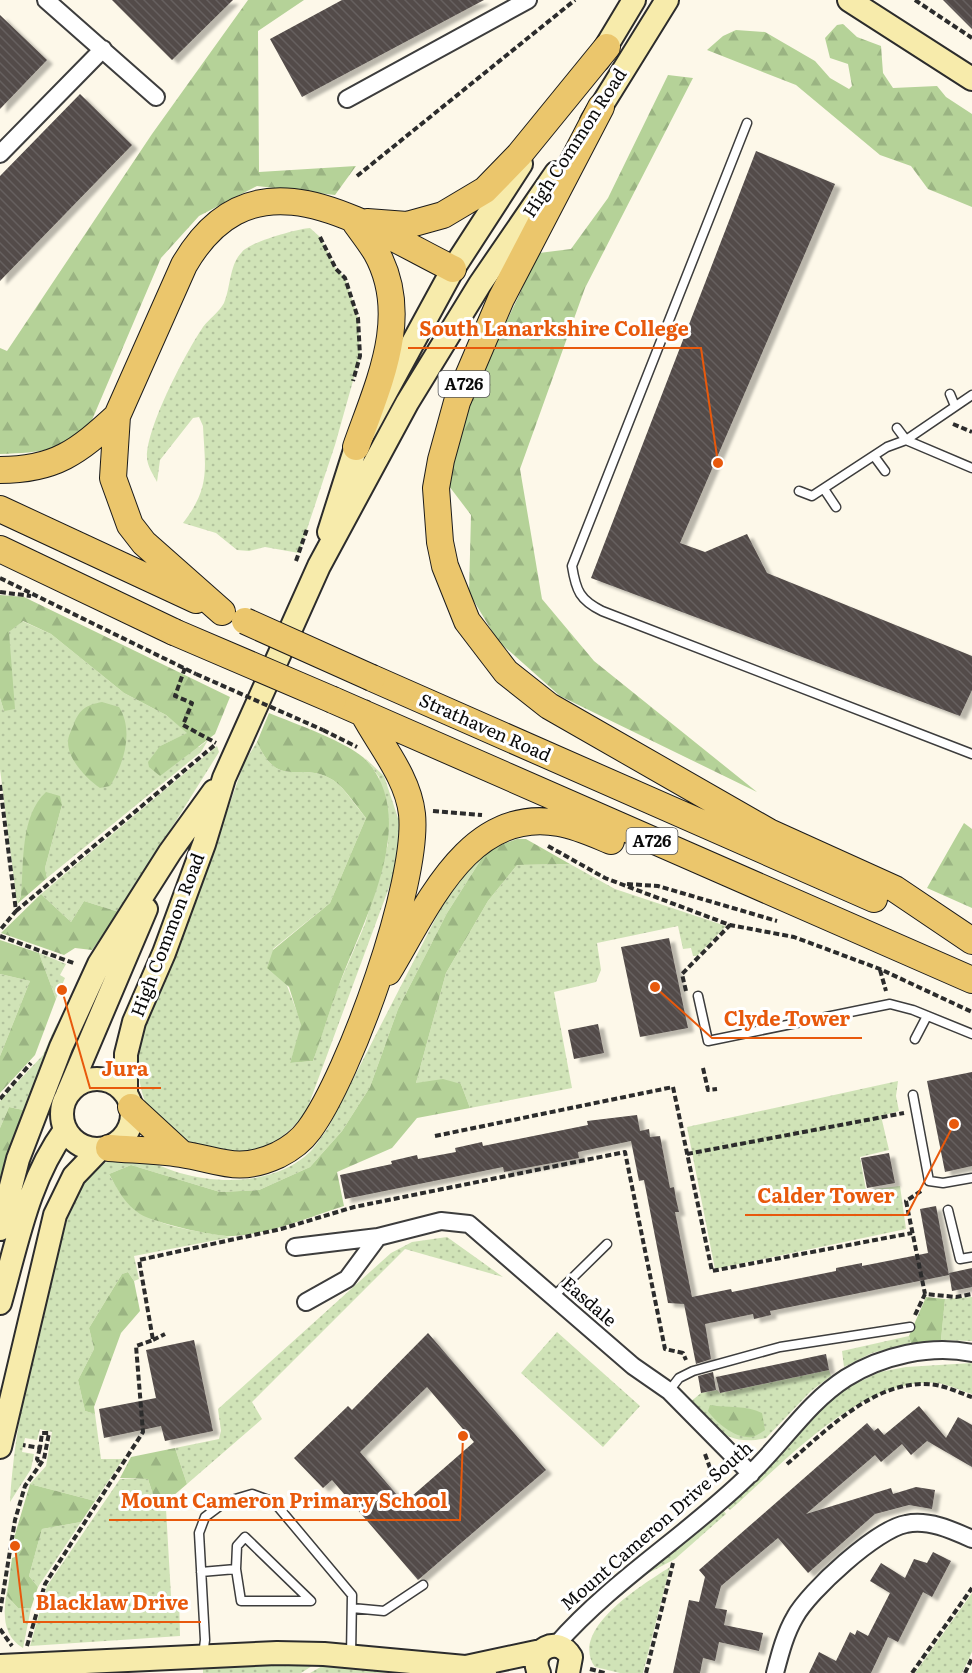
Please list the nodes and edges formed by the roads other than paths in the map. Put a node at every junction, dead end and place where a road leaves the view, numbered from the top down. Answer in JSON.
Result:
{"nodes":[{"id":1,"x":46,"y":0,"type":"edge"},
{"id":2,"x":528,"y":0,"type":"edge"},
{"id":3,"x":634,"y":0,"type":"edge"},
{"id":4,"x":667,"y":0,"type":"edge"},
{"id":5,"x":849,"y":0,"type":"edge"},
{"id":6,"x":607,"y":47,"type":"junction"},
{"id":7,"x":103,"y":49,"type":"junction"},
{"id":8,"x":972,"y":79,"type":"edge"},
{"id":9,"x":156,"y":98,"type":"dead end"},
{"id":10,"x":347,"y":99,"type":"dead end"},
{"id":11,"x":601,"y":107,"type":"junction"},
{"id":12,"x":747,"y":123,"type":"dead end"},
{"id":13,"x":0,"y":154,"type":"edge"},
{"id":14,"x":354,"y":221,"type":"junction"},
{"id":15,"x":453,"y":269,"type":"junction"},
{"id":16,"x":480,"y":284,"type":"junction"},
{"id":17,"x":950,"y":394,"type":"dead end"},
{"id":18,"x":972,"y":395,"type":"edge"},
{"id":19,"x":955,"y":406,"type":"junction"},
{"id":20,"x":117,"y":416,"type":"junction"},
{"id":21,"x":897,"y":428,"type":"dead end"},
{"id":22,"x":906,"y":440,"type":"junction"},
{"id":23,"x":356,"y":447,"type":"junction"},
{"id":24,"x":874,"y":456,"type":"junction"},
{"id":25,"x":849,"y":460,"type":"dead end"},
{"id":26,"x":972,"y":468,"type":"edge"},
{"id":27,"x":855,"y":469,"type":"junction"},
{"id":28,"x":0,"y":471,"type":"edge"},
{"id":29,"x":885,"y":471,"type":"dead end"},
{"id":30,"x":824,"y":489,"type":"junction"},
{"id":31,"x":799,"y":491,"type":"dead end"},
{"id":32,"x":836,"y":507,"type":"dead end"},
{"id":33,"x":0,"y":509,"type":"edge"},
{"id":34,"x":0,"y":549,"type":"edge"},
{"id":35,"x":319,"y":566,"type":"junction"},
{"id":36,"x":234,"y":616,"type":"junction"},
{"id":37,"x":363,"y":713,"type":"junction"},
{"id":38,"x":972,"y":754,"type":"edge"},
{"id":39,"x":224,"y":778,"type":"junction"},
{"id":40,"x":170,"y":852,"type":"junction"},
{"id":41,"x":836,"y":921,"type":"junction"},
{"id":42,"x":972,"y":941,"type":"edge"},
{"id":43,"x":972,"y":980,"type":"edge"},
{"id":44,"x":699,"y":996,"type":"road end"},
{"id":45,"x":371,"y":1000,"type":"junction"},
{"id":46,"x":927,"y":1016,"type":"junction"},
{"id":47,"x":972,"y":1034,"type":"edge"},
{"id":48,"x":915,"y":1039,"type":"dead end"},
{"id":49,"x":67,"y":1095,"type":"junction"},
{"id":50,"x":913,"y":1095,"type":"dead end"},
{"id":51,"x":129,"y":1100,"type":"junction"},
{"id":52,"x":65,"y":1130,"type":"junction"},
{"id":53,"x":104,"y":1149,"type":"junction"},
{"id":54,"x":182,"y":1154,"type":"junction"},
{"id":55,"x":972,"y":1178,"type":"edge"},
{"id":56,"x":948,"y":1210,"type":"dead end"},
{"id":57,"x":0,"y":1229,"type":"edge"},
{"id":58,"x":378,"y":1237,"type":"junction"},
{"id":59,"x":607,"y":1244,"type":"dead end"},
{"id":60,"x":295,"y":1247,"type":"dead end"},
{"id":61,"x":972,"y":1257,"type":"edge"},
{"id":62,"x":553,"y":1297,"type":"junction"},
{"id":63,"x":306,"y":1302,"type":"dead end"},
{"id":64,"x":0,"y":1303,"type":"edge"},
{"id":65,"x":910,"y":1327,"type":"road end"},
{"id":66,"x":972,"y":1353,"type":"edge"},
{"id":67,"x":9,"y":1369,"type":"edge"},
{"id":68,"x":669,"y":1391,"type":"junction"},
{"id":69,"x":0,"y":1447,"type":"edge"},
{"id":70,"x":751,"y":1474,"type":"junction"},
{"id":71,"x":972,"y":1539,"type":"edge"},
{"id":72,"x":236,"y":1569,"type":"junction"},
{"id":73,"x":201,"y":1572,"type":"junction"},
{"id":74,"x":423,"y":1585,"type":"dead end"},
{"id":75,"x":352,"y":1608,"type":"junction"},
{"id":76,"x":203,"y":1655,"type":"junction"},
{"id":77,"x":546,"y":1656,"type":"edge"},
{"id":78,"x":351,"y":1657,"type":"junction"},
{"id":79,"x":0,"y":1666,"type":"edge"},
{"id":80,"x":420,"y":1668,"type":"edge"},
{"id":81,"x":475,"y":1670,"type":"edge"},
{"id":82,"x":568,"y":1673,"type":"edge"},
{"id":83,"x":775,"y":1673,"type":"edge"}],
"edges":[{"from":1,"to":7,"type":"street"},
{"from":2,"to":10,"type":"street"},
{"from":3,"to":6,"type":"street","name":"High Common Road"},
{"from":4,"to":11,"type":"street","name":"High Common Road"},
{"from":5,"to":8,"type":"street"},
{"from":6,"to":14,"type":"main road"},
{"from":6,"to":15,"type":"street","name":"High Common Road"},
{"from":7,"to":9,"type":"street"},
{"from":7,"to":13,"type":"street"},
{"from":11,"to":16,"type":"street","name":"High Common Road"},
{"from":11,"to":42,"type":"main road","number":"A726"},
{"from":12,"to":38,"type":"lane"},
{"from":14,"to":15,"type":"main road"},
{"from":14,"to":20,"type":"main road","number":"A726"},
{"from":14,"to":23,"type":"main road"},
{"from":15,"to":16,"type":"street"},
{"from":15,"to":23,"type":"street","name":"High Common Road"},
{"from":16,"to":35,"type":"street","name":"High Common Road"},
{"from":17,"to":19,"type":"lane"},
{"from":18,"to":19,"type":"lane"},
{"from":19,"to":22,"type":"lane"},
{"from":20,"to":28,"type":"main road","number":"A726"},
{"from":20,"to":36,"type":"main road","number":"A726"},
{"from":21,"to":22,"type":"lane"},
{"from":22,"to":24,"type":"lane"},
{"from":22,"to":26,"type":"lane"},
{"from":23,"to":35,"type":"street","name":"High Common Road"},
{"from":24,"to":27,"type":"lane"},
{"from":24,"to":29,"type":"lane"},
{"from":25,"to":27,"type":"lane"},
{"from":27,"to":30,"type":"lane"},
{"from":30,"to":31,"type":"lane"},
{"from":30,"to":32,"type":"lane"},
{"from":33,"to":36,"type":"main road","name":"Strathaven Road","number":"A726"},
{"from":34,"to":37,"type":"main road","name":"Strathaven Road","number":"A726","bridge":true},
{"from":35,"to":39,"type":"street","name":"High Common Road"},
{"from":36,"to":42,"type":"main road","name":"Strathaven Road","number":"A726","bridge":true},
{"from":37,"to":41,"type":"main road","name":"Strathaven Road","number":"A726"},
{"from":37,"to":45,"type":"main road"},
{"from":39,"to":40,"type":"street","name":"High Common Road"},
{"from":39,"to":51,"type":"street","name":"High Common Road"},
{"from":40,"to":49,"type":"street","name":"High Common Road"},
{"from":40,"to":57,"type":"street","name":"High Common Road"},
{"from":41,"to":43,"type":"main road","name":"Strathaven Road","number":"A726"},
{"from":41,"to":45,"type":"main road"},
{"from":44,"to":46,"type":"lane"},
{"from":45,"to":54,"type":"main road"},
{"from":46,"to":47,"type":"lane"},
{"from":46,"to":48,"type":"lane"},
{"from":49,"to":51,"type":"street"},
{"from":49,"to":52,"type":"street"},
{"from":50,"to":55,"type":"lane"},
{"from":51,"to":53,"type":"street"},
{"from":51,"to":54,"type":"main road"},
{"from":52,"to":53,"type":"street"},
{"from":52,"to":64,"type":"street"},
{"from":53,"to":54,"type":"main road"},
{"from":53,"to":67,"type":"street"},
{"from":56,"to":61,"type":"lane"},
{"from":58,"to":60,"type":"street","name":"Easdale"},
{"from":58,"to":62,"type":"street","name":"Easdale"},
{"from":58,"to":63,"type":"street"},
{"from":59,"to":62,"type":"lane"},
{"from":62,"to":68,"type":"street","name":"Easdale"},
{"from":65,"to":68,"type":"lane"},
{"from":66,"to":70,"type":"street","name":"Mount Cameron Drive South"},
{"from":67,"to":69,"type":"street"},
{"from":68,"to":70,"type":"street","name":"Easdale"},
{"from":70,"to":77,"type":"street","name":"Mount Cameron Drive South"},
{"from":71,"to":83,"type":"street"},
{"from":72,"to":72,"type":"lane"},
{"from":72,"to":73,"type":"lane"},
{"from":73,"to":75,"type":"lane"},
{"from":73,"to":76,"type":"lane"},
{"from":74,"to":75,"type":"lane"},
{"from":75,"to":78,"type":"lane"},
{"from":76,"to":78,"type":"street"},
{"from":76,"to":79,"type":"street"},
{"from":77,"to":81,"type":"street"},
{"from":77,"to":82,"type":"street"},
{"from":78,"to":80,"type":"street"},
{"from":80,"to":81,"type":"street"}]}
